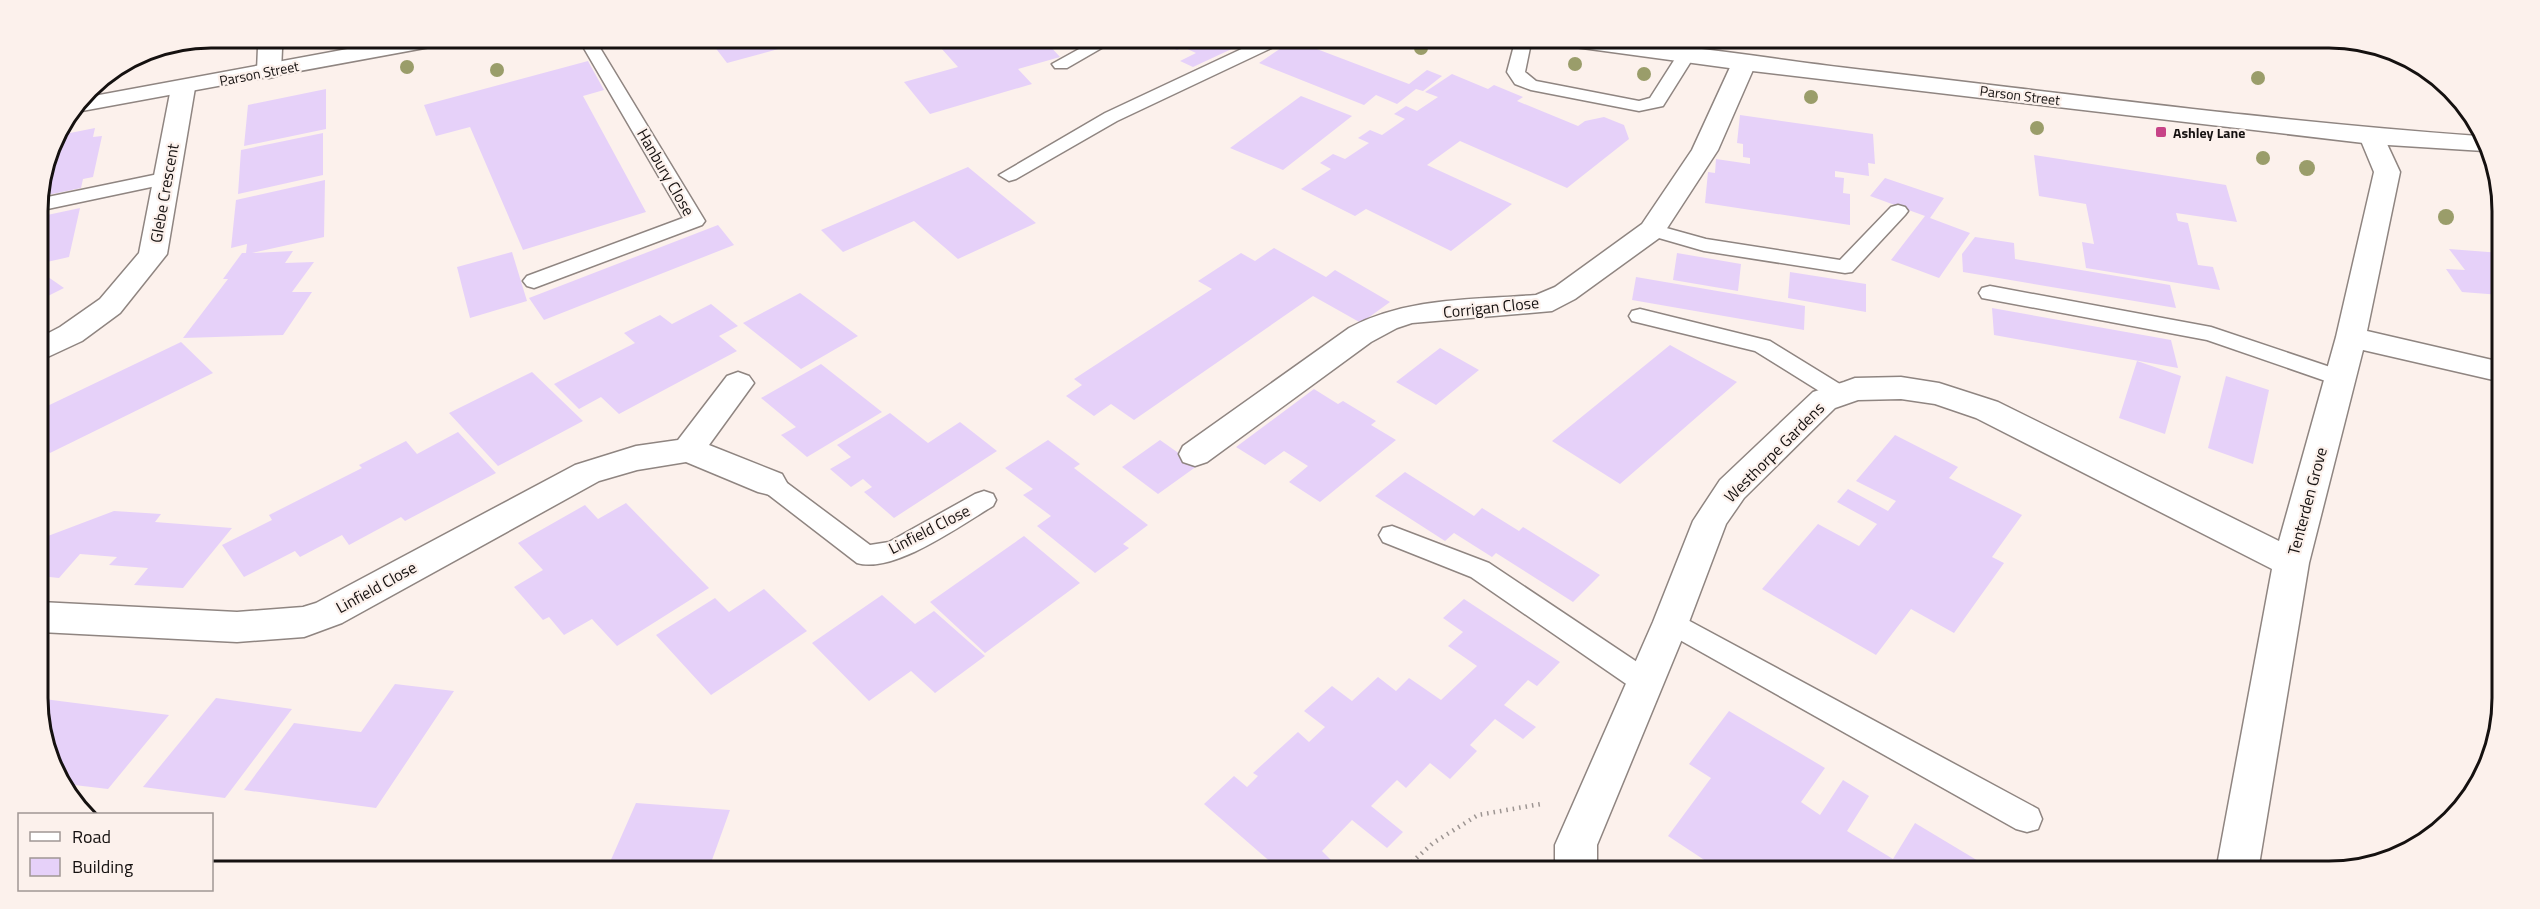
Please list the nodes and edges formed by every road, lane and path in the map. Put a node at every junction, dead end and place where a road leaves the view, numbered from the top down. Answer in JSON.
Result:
{"nodes":[{"id":1,"x":270,"y":48,"type":"edge"},
{"id":2,"x":389,"y":48,"type":"edge"},
{"id":3,"x":592,"y":48,"type":"edge"},
{"id":4,"x":1092,"y":48,"type":"edge"},
{"id":5,"x":1257,"y":48,"type":"edge"},
{"id":6,"x":1522,"y":48,"type":"edge"},
{"id":7,"x":1634,"y":48,"type":"edge"},
{"id":8,"x":1686,"y":55,"type":"junction"},
{"id":9,"x":1744,"y":63,"type":"junction"},
{"id":10,"x":1061,"y":64,"type":"dead end"},
{"id":11,"x":268,"y":71,"type":"junction"},
{"id":12,"x":183,"y":88,"type":"junction"},
{"id":13,"x":87,"y":105,"type":"edge"},
{"id":14,"x":2372,"y":136,"type":"junction"},
{"id":15,"x":2477,"y":144,"type":"edge"},
{"id":16,"x":1009,"y":175,"type":"dead end"},
{"id":17,"x":168,"y":178,"type":"junction"},
{"id":18,"x":48,"y":203,"type":"edge"},
{"id":19,"x":1898,"y":211,"type":"dead end"},
{"id":20,"x":1652,"y":230,"type":"junction"},
{"id":21,"x":534,"y":281,"type":"dead end"},
{"id":22,"x":1990,"y":293,"type":"dead end"},
{"id":23,"x":1640,"y":316,"type":"dead end"},
{"id":24,"x":2351,"y":337,"type":"junction"},
{"id":25,"x":48,"y":346,"type":"edge"},
{"id":26,"x":2492,"y":370,"type":"edge"},
{"id":27,"x":2340,"y":378,"type":"junction"},
{"id":28,"x":738,"y":383,"type":"dead end"},
{"id":29,"x":1840,"y":394,"type":"junction"},
{"id":30,"x":688,"y":450,"type":"junction"},
{"id":31,"x":1195,"y":454,"type":"dead end"},
{"id":32,"x":770,"y":483,"type":"joint"},
{"id":33,"x":984,"y":500,"type":"dead end"},
{"id":34,"x":1392,"y":535,"type":"dead end"},
{"id":35,"x":2291,"y":563,"type":"junction"},
{"id":36,"x":48,"y":617,"type":"edge"},
{"id":37,"x":1671,"y":622,"type":"junction"},
{"id":38,"x":1645,"y":682,"type":"junction"},
{"id":39,"x":1598,"y":795,"type":"junction"},
{"id":40,"x":2027,"y":819,"type":"dead end"},
{"id":41,"x":1413,"y":861,"type":"edge"},
{"id":42,"x":1576,"y":861,"type":"edge"},
{"id":43,"x":2239,"y":861,"type":"edge"}],
"edges":[{"from":1,"to":11,"type":"street"},
{"from":2,"to":11,"type":"street","name":"Parson Street"},
{"from":3,"to":21,"type":"lane","name":"Hanbury Close"},
{"from":4,"to":10,"type":"lane"},
{"from":5,"to":16,"type":"lane"},
{"from":6,"to":8,"type":"lane"},
{"from":7,"to":8,"type":"street","name":"Parson Street"},
{"from":8,"to":9,"type":"street","name":"Parson Street"},
{"from":9,"to":14,"type":"street","name":"Parson Street"},
{"from":9,"to":20,"type":"street","name":"Corrigan Close"},
{"from":11,"to":12,"type":"street","name":"Parson Street"},
{"from":12,"to":13,"type":"street","name":"Parson Street"},
{"from":12,"to":17,"type":"street","name":"Glebe Crescent"},
{"from":14,"to":15,"type":"street","name":"Parson Street"},
{"from":14,"to":24,"type":"street","name":"Tenterden Grove"},
{"from":17,"to":18,"type":"lane"},
{"from":17,"to":25,"type":"street","name":"Glebe Crescent"},
{"from":19,"to":20,"type":"lane"},
{"from":20,"to":31,"type":"street","name":"Corrigan Close"},
{"from":22,"to":27,"type":"lane"},
{"from":23,"to":29,"type":"lane"},
{"from":24,"to":26,"type":"street"},
{"from":24,"to":27,"type":"street","name":"Tenterden Grove"},
{"from":27,"to":35,"type":"street","name":"Tenterden Grove"},
{"from":28,"to":30,"type":"street"},
{"from":29,"to":35,"type":"street","name":"Westhorpe Gardens"},
{"from":29,"to":37,"type":"street","name":"Westhorpe Gardens"},
{"from":30,"to":32,"type":"street","name":"Linfield Close"},
{"from":30,"to":36,"type":"street","name":"Linfield Close"},
{"from":32,"to":33,"type":"lane","name":"Linfield Close"},
{"from":34,"to":38,"type":"lane"},
{"from":35,"to":43,"type":"street","name":"Tenterden Grove"},
{"from":37,"to":38,"type":"street","name":"Westhorpe Gardens"},
{"from":37,"to":40,"type":"lane"},
{"from":38,"to":39,"type":"street","name":"Westhorpe Gardens"},
{"from":39,"to":41,"type":"path"},
{"from":39,"to":42,"type":"street","name":"Westhorpe Gardens"}]}
